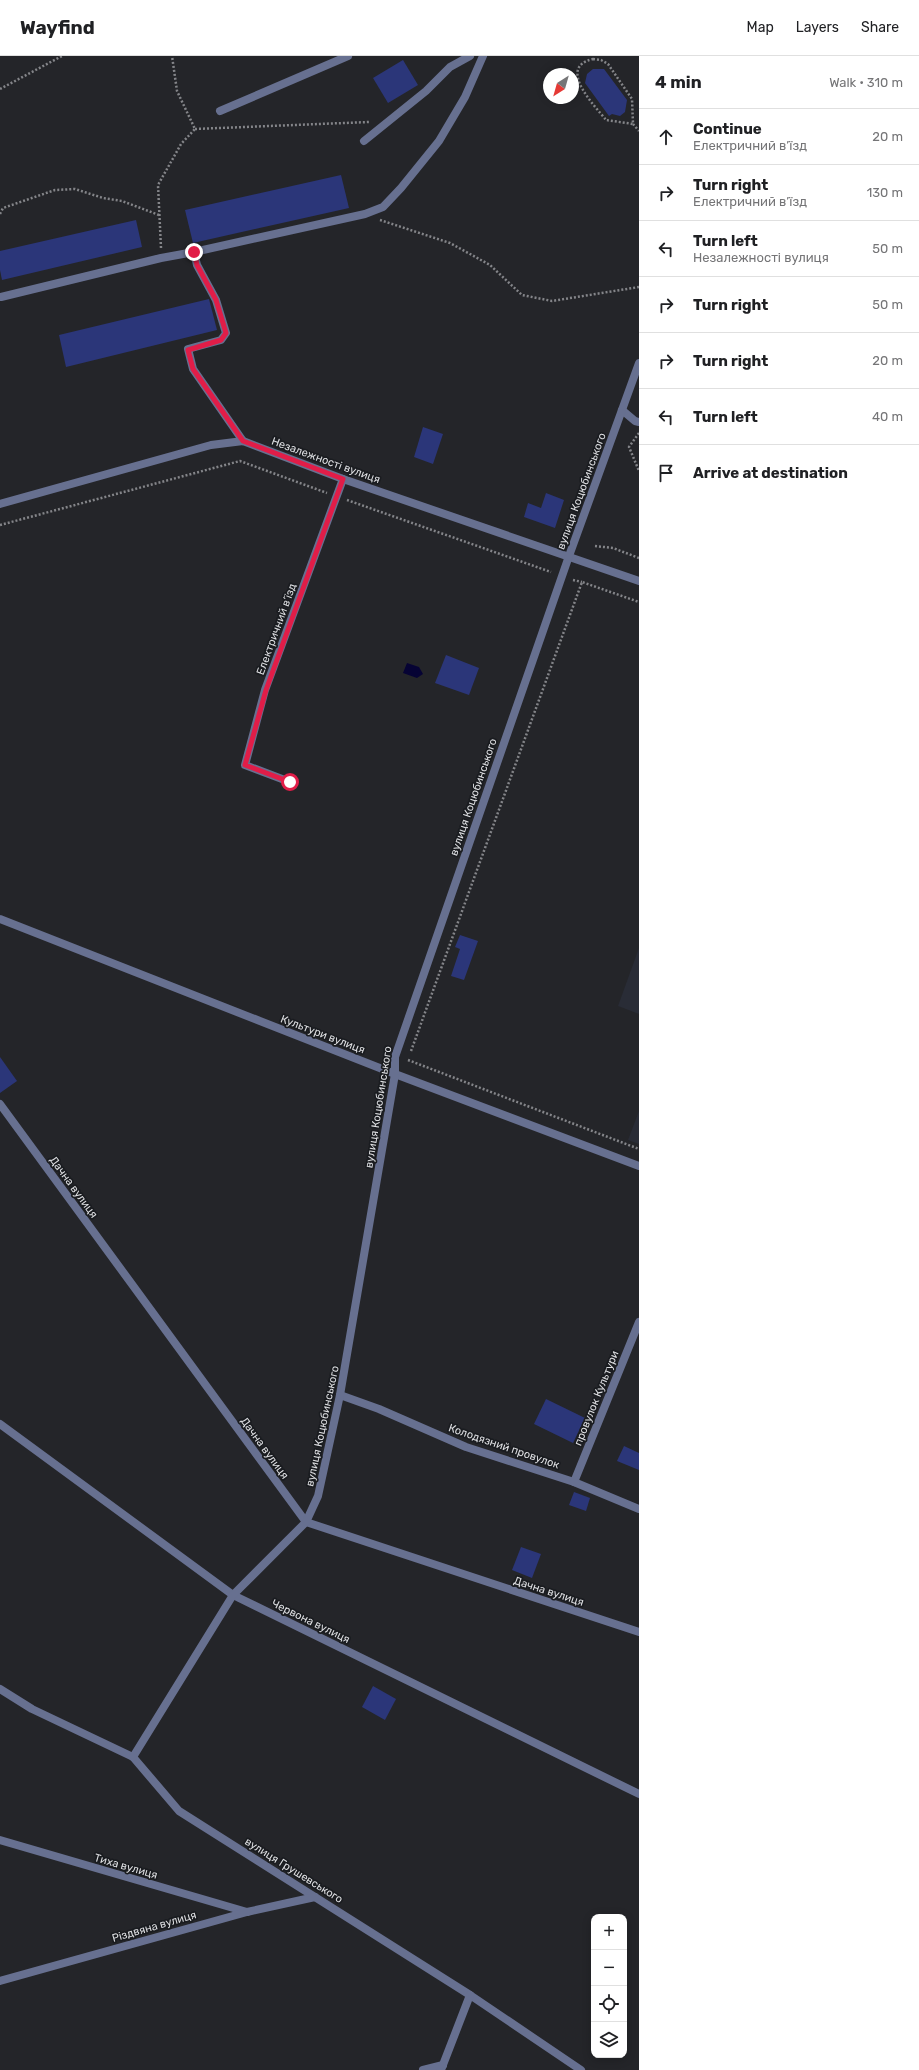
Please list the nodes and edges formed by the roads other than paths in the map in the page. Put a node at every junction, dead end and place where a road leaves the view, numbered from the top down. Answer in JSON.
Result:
{"nodes":[{"id":1,"x":348,"y":56,"type":"edge"},
{"id":2,"x":470,"y":56,"type":"edge"},
{"id":3,"x":483,"y":56,"type":"edge"},
{"id":4,"x":220,"y":112,"type":"dead end"},
{"id":5,"x":364,"y":141,"type":"dead end"},
{"id":6,"x":194,"y":252,"type":"junction"},
{"id":7,"x":1,"y":296,"type":"edge"},
{"id":8,"x":639,"y":363,"type":"edge"},
{"id":9,"x":622,"y":410,"type":"junction"},
{"id":10,"x":639,"y":422,"type":"edge"},
{"id":11,"x":243,"y":441,"type":"junction"},
{"id":12,"x":343,"y":479,"type":"junction"},
{"id":13,"x":0,"y":504,"type":"edge"},
{"id":14,"x":569,"y":556,"type":"junction"},
{"id":15,"x":639,"y":581,"type":"edge"},
{"id":16,"x":290,"y":782,"type":"dead end"},
{"id":17,"x":0,"y":919,"type":"edge"},
{"id":18,"x":395,"y":1074,"type":"junction"},
{"id":19,"x":0,"y":1104,"type":"edge"},
{"id":20,"x":639,"y":1166,"type":"edge"},
{"id":21,"x":639,"y":1322,"type":"edge"},
{"id":22,"x":340,"y":1395,"type":"junction"},
{"id":23,"x":0,"y":1424,"type":"edge"},
{"id":24,"x":574,"y":1482,"type":"junction"},
{"id":25,"x":639,"y":1509,"type":"edge"},
{"id":26,"x":306,"y":1522,"type":"junction"},
{"id":27,"x":233,"y":1595,"type":"junction"},
{"id":28,"x":639,"y":1632,"type":"edge"},
{"id":29,"x":0,"y":1689,"type":"edge"},
{"id":30,"x":133,"y":1757,"type":"junction"},
{"id":31,"x":639,"y":1794,"type":"edge"},
{"id":32,"x":0,"y":1840,"type":"edge"},
{"id":33,"x":315,"y":1897,"type":"junction"},
{"id":34,"x":246,"y":1912,"type":"junction"},
{"id":35,"x":0,"y":1981,"type":"edge"},
{"id":36,"x":470,"y":1995,"type":"junction"},
{"id":37,"x":442,"y":2067,"type":"edge"},
{"id":38,"x":423,"y":2070,"type":"edge"},
{"id":39,"x":581,"y":2070,"type":"edge"}],
"edges":[{"from":1,"to":4,"type":"street"},
{"from":2,"to":5,"type":"street"},
{"from":3,"to":6,"type":"street"},
{"from":6,"to":7,"type":"street"},
{"from":6,"to":11,"type":"street"},
{"from":8,"to":9,"type":"street","name":"вулиця Коцюбинського"},
{"from":9,"to":10,"type":"street"},
{"from":9,"to":14,"type":"street","name":"вулиця Коцюбинського"},
{"from":11,"to":12,"type":"street","name":"Незалежності вулиця"},
{"from":11,"to":13,"type":"street","name":"Незалежності вулиця"},
{"from":12,"to":14,"type":"street","name":"Незалежності вулиця"},
{"from":12,"to":16,"type":"street","name":"Електричний в’їзд"},
{"from":14,"to":15,"type":"street","name":"Незалежності вулиця"},
{"from":14,"to":18,"type":"street","name":"вулиця Коцюбинського"},
{"from":17,"to":18,"type":"street","name":"Культури вулиця"},
{"from":18,"to":20,"type":"street","name":"Культури вулиця"},
{"from":18,"to":22,"type":"street","name":"вулиця Коцюбинського"},
{"from":19,"to":26,"type":"street","name":"Дачна вулиця"},
{"from":21,"to":24,"type":"street","name":"провулок Культури"},
{"from":22,"to":24,"type":"street","name":"Колодязний провулок"},
{"from":22,"to":26,"type":"street","name":"вулиця Коцюбинського"},
{"from":23,"to":27,"type":"street","name":"Червона вулиця"},
{"from":24,"to":25,"type":"street","name":"Колодязний провулок"},
{"from":26,"to":27,"type":"street","name":"вулиця Коцюбинського"},
{"from":26,"to":28,"type":"street","name":"Дачна вулиця"},
{"from":27,"to":30,"type":"street","name":"вулиця Коцюбинського"},
{"from":27,"to":31,"type":"street","name":"Червона вулиця"},
{"from":29,"to":30,"type":"street","name":"вулиця Грушевського"},
{"from":30,"to":33,"type":"street","name":"вулиця Грушевського"},
{"from":32,"to":34,"type":"street","name":"Тиха вулиця"},
{"from":33,"to":34,"type":"street","name":"Різдвяна вулиця"},
{"from":33,"to":36,"type":"street","name":"вулиця Грушевського"},
{"from":34,"to":35,"type":"street","name":"Різдвяна вулиця"},
{"from":36,"to":37,"type":"street"},
{"from":36,"to":39,"type":"street","name":"вулиця Грушевського"},
{"from":37,"to":38,"type":"street"}]}
